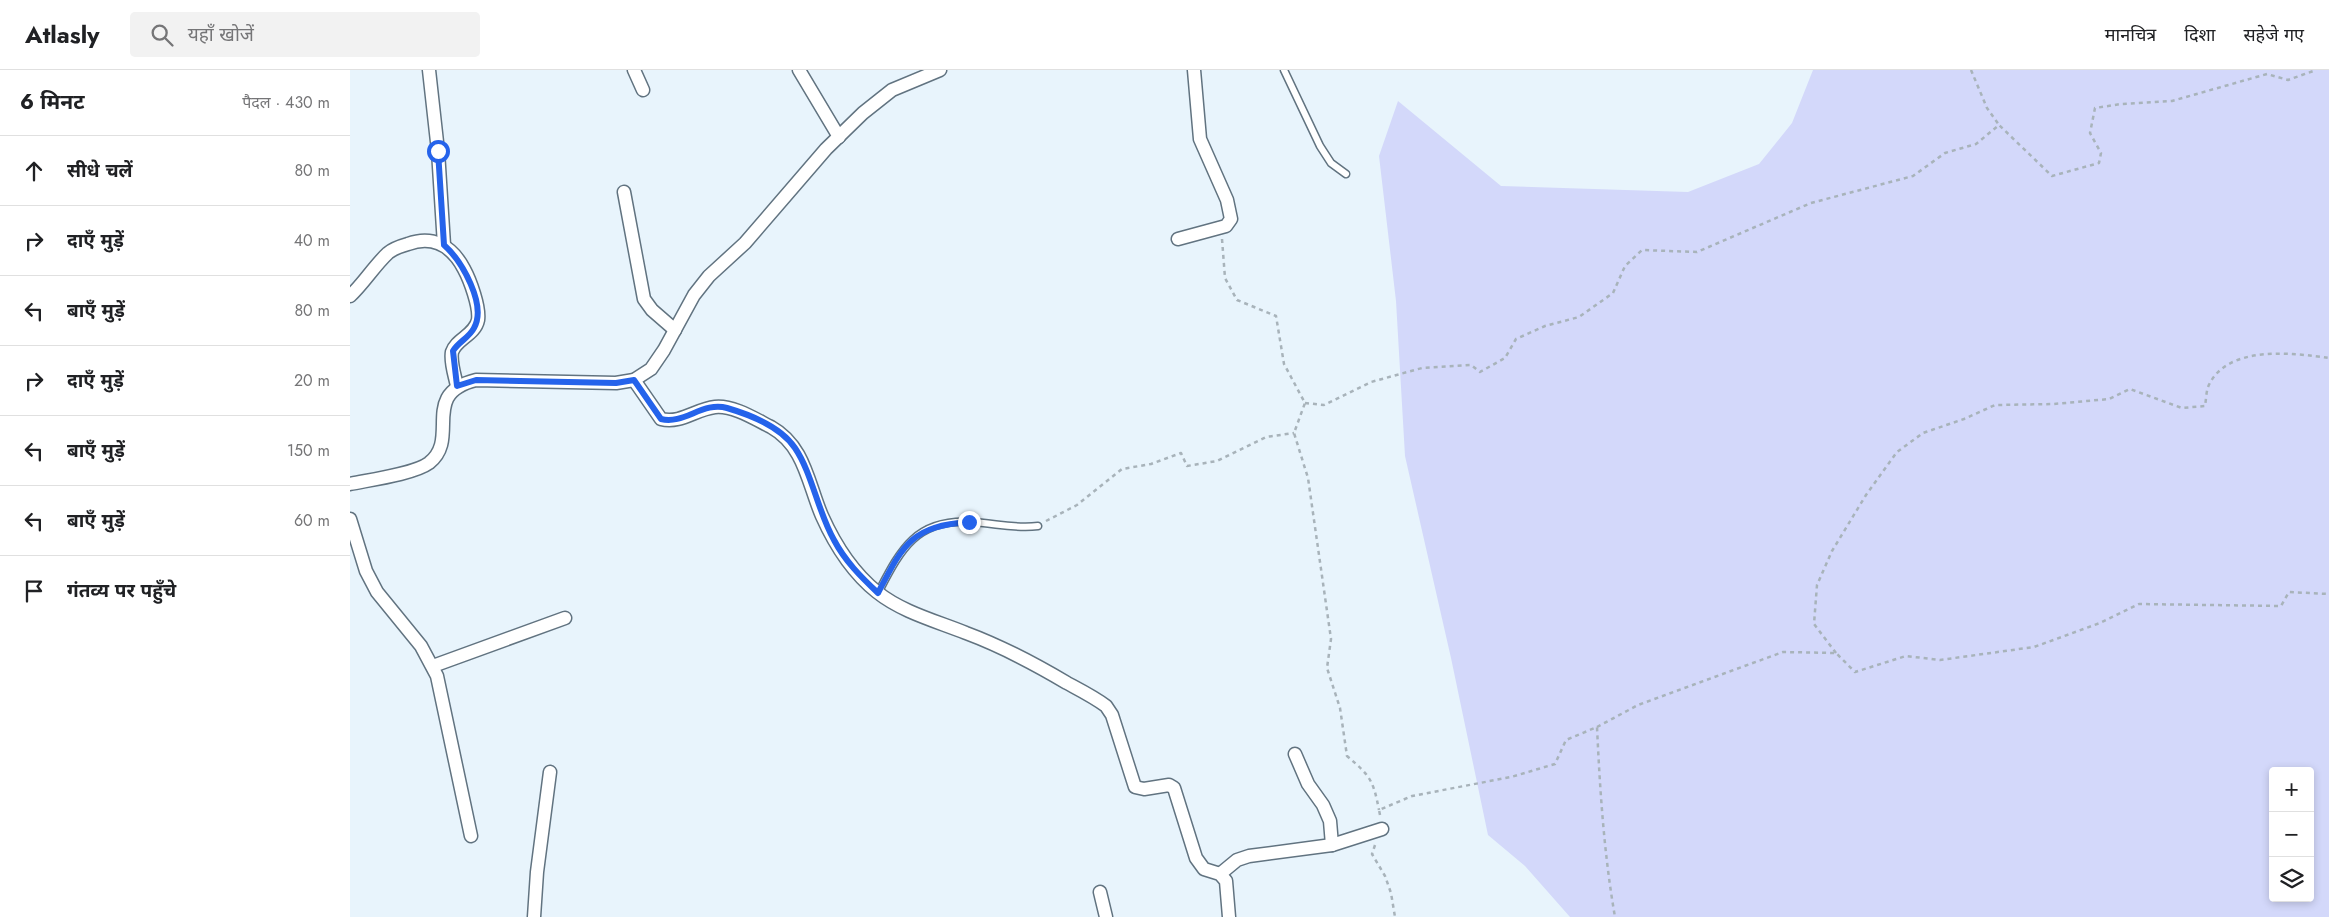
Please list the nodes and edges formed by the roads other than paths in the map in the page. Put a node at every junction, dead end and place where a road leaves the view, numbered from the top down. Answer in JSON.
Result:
{"nodes":[{"id":1,"x":429,"y":70,"type":"edge"},
{"id":2,"x":634,"y":70,"type":"edge"},
{"id":3,"x":799,"y":70,"type":"edge"},
{"id":4,"x":940,"y":70,"type":"edge"},
{"id":5,"x":1194,"y":70,"type":"edge"},
{"id":6,"x":1284,"y":70,"type":"edge"},
{"id":7,"x":643,"y":90,"type":"dead end"},
{"id":8,"x":838,"y":137,"type":"junction"},
{"id":9,"x":1346,"y":174,"type":"dead end"},
{"id":10,"x":624,"y":192,"type":"dead end"},
{"id":11,"x":1178,"y":239,"type":"dead end"},
{"id":12,"x":444,"y":245,"type":"junction"},
{"id":13,"x":350,"y":296,"type":"edge"},
{"id":14,"x":675,"y":330,"type":"junction"},
{"id":15,"x":634,"y":380,"type":"junction"},
{"id":16,"x":457,"y":386,"type":"junction"},
{"id":17,"x":350,"y":484,"type":"edge"},
{"id":18,"x":350,"y":519,"type":"edge"},
{"id":19,"x":1038,"y":526,"type":"road end"},
{"id":20,"x":878,"y":593,"type":"junction"},
{"id":21,"x":564,"y":618,"type":"dead end"},
{"id":22,"x":433,"y":666,"type":"junction"},
{"id":23,"x":1295,"y":754,"type":"dead end"},
{"id":24,"x":550,"y":772,"type":"dead end"},
{"id":25,"x":1382,"y":829,"type":"road end"},
{"id":26,"x":471,"y":836,"type":"dead end"},
{"id":27,"x":1332,"y":845,"type":"junction"},
{"id":28,"x":1220,"y":874,"type":"junction"},
{"id":29,"x":1100,"y":892,"type":"dead end"},
{"id":30,"x":534,"y":917,"type":"edge"},
{"id":31,"x":1106,"y":917,"type":"edge"},
{"id":32,"x":1229,"y":917,"type":"edge"}],
"edges":[{"from":1,"to":12,"type":"street"},
{"from":2,"to":7,"type":"street"},
{"from":3,"to":8,"type":"street"},
{"from":4,"to":8,"type":"street"},
{"from":5,"to":11,"type":"street"},
{"from":6,"to":9,"type":"lane"},
{"from":8,"to":14,"type":"street"},
{"from":10,"to":14,"type":"street"},
{"from":12,"to":13,"type":"street"},
{"from":12,"to":16,"type":"street"},
{"from":14,"to":15,"type":"street"},
{"from":15,"to":16,"type":"street"},
{"from":15,"to":20,"type":"street"},
{"from":16,"to":17,"type":"street"},
{"from":18,"to":22,"type":"street"},
{"from":19,"to":20,"type":"lane"},
{"from":20,"to":28,"type":"street"},
{"from":21,"to":22,"type":"street"},
{"from":22,"to":26,"type":"street"},
{"from":23,"to":27,"type":"street"},
{"from":24,"to":30,"type":"street"},
{"from":25,"to":27,"type":"street"},
{"from":27,"to":28,"type":"street"},
{"from":28,"to":32,"type":"street"},
{"from":29,"to":31,"type":"street"}]}
